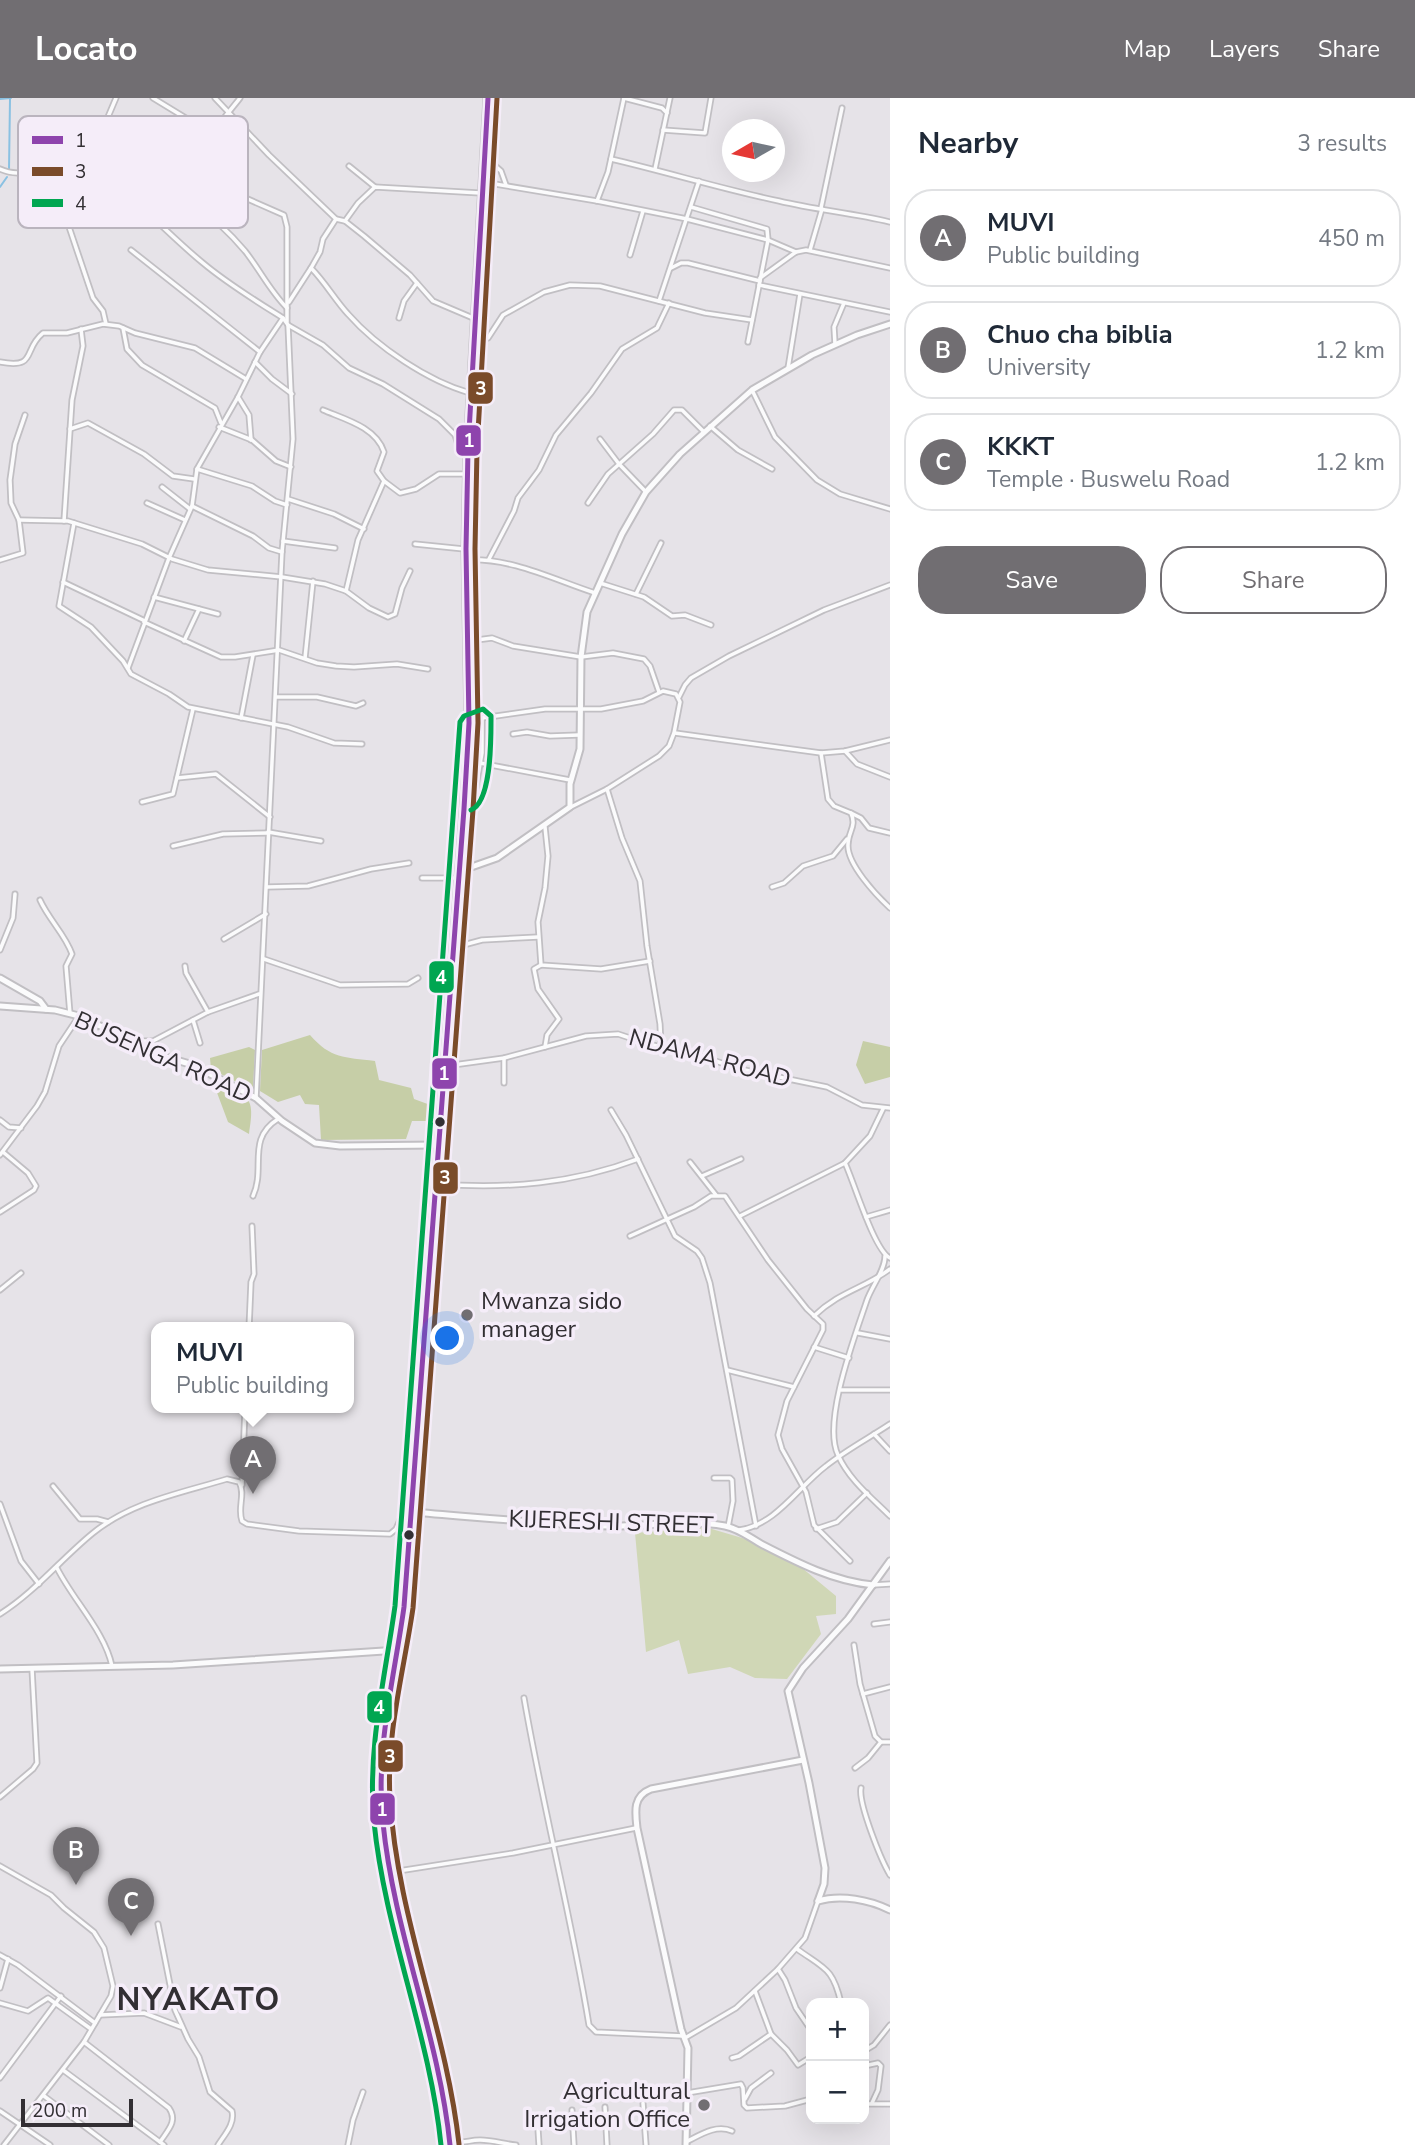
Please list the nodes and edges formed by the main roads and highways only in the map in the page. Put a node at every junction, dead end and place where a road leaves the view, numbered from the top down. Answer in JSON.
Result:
{"nodes":[{"id":1,"x":488,"y":98,"type":"edge"},
{"id":2,"x":449,"y":2143,"type":"edge"}],
"edges":[{"from":1,"to":2,"type":"highway"}]}
